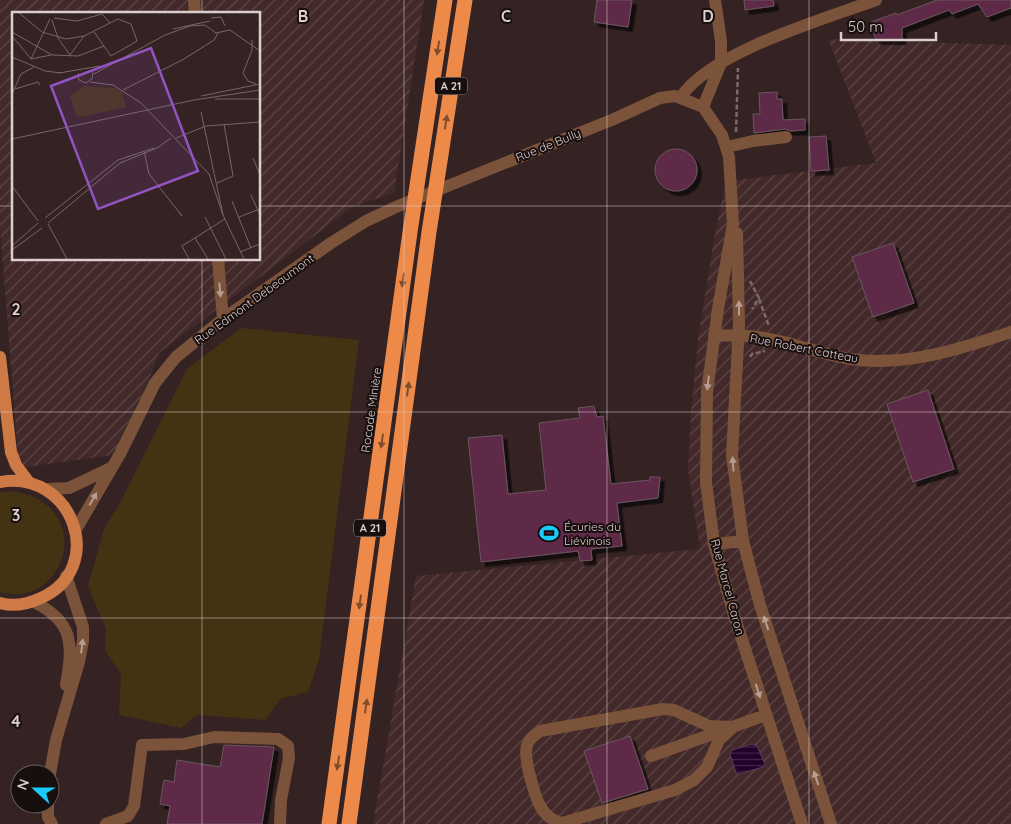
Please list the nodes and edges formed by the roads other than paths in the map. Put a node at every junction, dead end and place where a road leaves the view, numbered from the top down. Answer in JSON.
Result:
{"nodes":[{"id":1,"x":445,"y":0,"type":"edge"},
{"id":2,"x":465,"y":0,"type":"edge"},
{"id":3,"x":715,"y":0,"type":"edge"},
{"id":4,"x":876,"y":0,"type":"edge"},
{"id":5,"x":721,"y":63,"type":"junction"},
{"id":6,"x":681,"y":97,"type":"junction"},
{"id":7,"x":703,"y":107,"type":"junction"},
{"id":8,"x":786,"y":137,"type":"dead end"},
{"id":9,"x":727,"y":148,"type":"junction"},
{"id":10,"x":366,"y":221,"type":"joint"},
{"id":11,"x":733,"y":224,"type":"junction"},
{"id":12,"x":218,"y":260,"type":"edge"},
{"id":13,"x":223,"y":318,"type":"junction"},
{"id":14,"x":1011,"y":332,"type":"edge"},
{"id":15,"x":714,"y":335,"type":"junction"},
{"id":16,"x":738,"y":337,"type":"junction"},
{"id":17,"x":0,"y":357,"type":"edge"},
{"id":18,"x":111,"y":468,"type":"junction"},
{"id":19,"x":28,"y":481,"type":"junction"},
{"id":20,"x":0,"y":482,"type":"edge"},
{"id":21,"x":47,"y":489,"type":"junction"},
{"id":22,"x":76,"y":530,"type":"junction"},
{"id":23,"x":744,"y":541,"type":"junction"},
{"id":24,"x":714,"y":544,"type":"junction"},
{"id":25,"x":66,"y":576,"type":"junction"},
{"id":26,"x":34,"y":602,"type":"junction"},
{"id":27,"x":0,"y":603,"type":"edge"},
{"id":28,"x":766,"y":715,"type":"junction"},
{"id":29,"x":59,"y":726,"type":"junction"},
{"id":30,"x":733,"y":727,"type":"junction"},
{"id":31,"x":651,"y":756,"type":"dead end"},
{"id":32,"x":52,"y":764,"type":"edge"},
{"id":33,"x":120,"y":822,"type":"edge"},
{"id":34,"x":106,"y":824,"type":"edge"},
{"id":35,"x":280,"y":824,"type":"edge"},
{"id":36,"x":328,"y":824,"type":"edge"},
{"id":37,"x":349,"y":824,"type":"edge"},
{"id":38,"x":802,"y":824,"type":"edge"},
{"id":39,"x":831,"y":824,"type":"edge"}],
"edges":[{"from":1,"to":36,"type":"highway","name":"Rocade Minière","number":"A 21","one_way":true},
{"from":37,"to":2,"type":"highway","number":"A 21","one_way":true},
{"from":3,"to":5,"type":"street"},
{"from":4,"to":5,"type":"street"},
{"from":5,"to":6,"type":"street"},
{"from":5,"to":7,"type":"street"},
{"from":6,"to":7,"type":"street"},
{"from":6,"to":10,"type":"street","name":"Rue de Bully"},
{"from":7,"to":9,"type":"street","name":"Rue Marcel Caron"},
{"from":8,"to":9,"type":"street"},
{"from":9,"to":11,"type":"street","name":"Rue Marcel Caron"},
{"from":10,"to":13,"type":"street","name":"Rue Edmont Debeaumont"},
{"from":11,"to":15,"type":"street","name":"Rue Marcel Caron"},
{"from":16,"to":11,"type":"street","name":"Rue Marcel Caron","one_way":true},
{"from":12,"to":13,"type":"street","one_way":true},
{"from":13,"to":18,"type":"street","name":"Rue Edmont Debeaumont"},
{"from":14,"to":16,"type":"street","name":"Rue Robert Catteau"},
{"from":15,"to":16,"type":"street","name":"Rue Robert Catteau"},
{"from":15,"to":24,"type":"street","name":"Rue Marcel Caron","one_way":true},
{"from":23,"to":16,"type":"street","name":"Rue Marcel Caron","one_way":true},
{"from":17,"to":19,"type":"main road"},
{"from":18,"to":21,"type":"street"},
{"from":22,"to":18,"type":"street","name":"Rue Edmont Debeaumont","one_way":true},
{"from":19,"to":20,"type":"main road"},
{"from":19,"to":21,"type":"main road"},
{"from":21,"to":22,"type":"main road"},
{"from":22,"to":25,"type":"main road"},
{"from":23,"to":24,"type":"street"},
{"from":39,"to":23,"type":"street","name":"Rue Marcel Caron","one_way":true},
{"from":24,"to":28,"type":"street","name":"Rue Marcel Caron","one_way":true},
{"from":25,"to":26,"type":"main road"},
{"from":29,"to":25,"type":"street","one_way":true},
{"from":26,"to":27,"type":"main road"},
{"from":26,"to":29,"type":"street"},
{"from":28,"to":30,"type":"street"},
{"from":28,"to":38,"type":"street","name":"Rue Marcel Caron"},
{"from":29,"to":32,"type":"street"},
{"from":30,"to":30,"type":"street"},
{"from":30,"to":31,"type":"street"},
{"from":33,"to":34,"type":"street"},
{"from":33,"to":35,"type":"street"}]}
